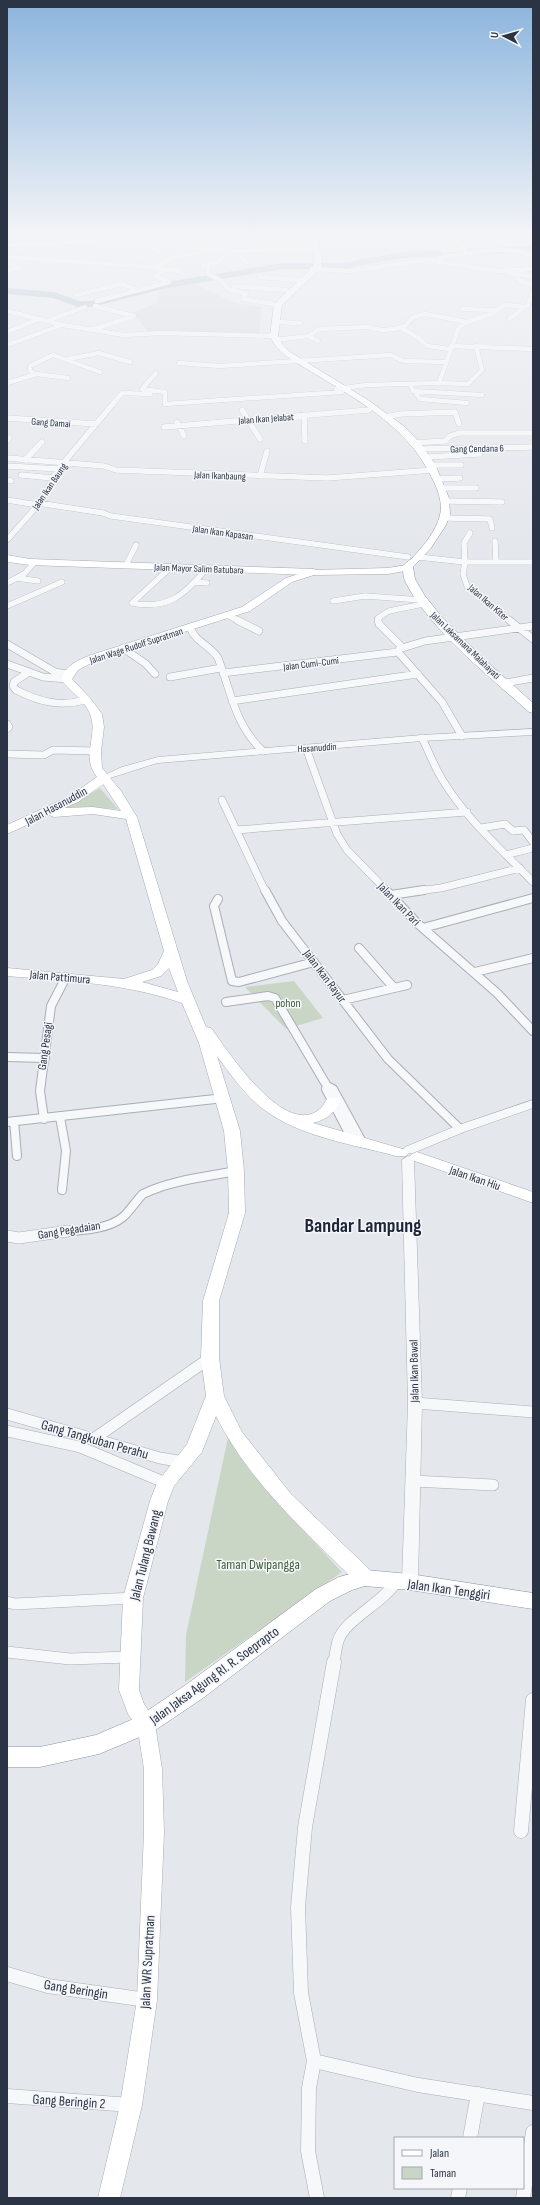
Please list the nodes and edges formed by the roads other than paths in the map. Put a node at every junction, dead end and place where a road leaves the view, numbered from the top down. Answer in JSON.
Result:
{"nodes":[{"id":1,"x":24,"y":339,"type":"edge"},
{"id":2,"x":273,"y":339,"type":"edge"},
{"id":3,"x":313,"y":339,"type":"edge"},
{"id":4,"x":420,"y":339,"type":"edge"},
{"id":5,"x":454,"y":339,"type":"edge"},
{"id":6,"x":318,"y":342,"type":"dead end"},
{"id":7,"x":7,"y":345,"type":"edge"},
{"id":8,"x":476,"y":346,"type":"junction"},
{"id":9,"x":450,"y":348,"type":"junction"},
{"id":10,"x":533,"y":349,"type":"edge"},
{"id":11,"x":68,"y":359,"type":"junction"},
{"id":12,"x":130,"y":362,"type":"dead end"},
{"id":13,"x":298,"y":362,"type":"junction"},
{"id":14,"x":445,"y":362,"type":"junction"},
{"id":15,"x":179,"y":363,"type":"dead end"},
{"id":16,"x":100,"y":372,"type":"dead end"},
{"id":17,"x":156,"y":373,"type":"dead end"},
{"id":18,"x":34,"y":374,"type":"junction"},
{"id":19,"x":68,"y":378,"type":"dead end"},
{"id":20,"x":7,"y":383,"type":"edge"},
{"id":21,"x":439,"y":383,"type":"junction"},
{"id":22,"x":410,"y":384,"type":"junction"},
{"id":23,"x":339,"y":390,"type":"junction"},
{"id":24,"x":413,"y":391,"type":"junction"},
{"id":25,"x":165,"y":395,"type":"junction"},
{"id":26,"x":482,"y":395,"type":"dead end"},
{"id":27,"x":467,"y":403,"type":"dead end"},
{"id":28,"x":366,"y":407,"type":"junction"},
{"id":29,"x":242,"y":410,"type":"dead end"},
{"id":30,"x":304,"y":416,"type":"junction"},
{"id":31,"x":385,"y":417,"type":"junction"},
{"id":32,"x":7,"y":418,"type":"edge"},
{"id":33,"x":248,"y":420,"type":"junction"},
{"id":34,"x":96,"y":424,"type":"junction"},
{"id":35,"x":178,"y":424,"type":"junction"},
{"id":36,"x":459,"y":424,"type":"dead end"},
{"id":37,"x":164,"y":426,"type":"dead end"},
{"id":38,"x":533,"y":432,"type":"edge"},
{"id":39,"x":184,"y":436,"type":"dead end"},
{"id":40,"x":260,"y":438,"type":"dead end"},
{"id":41,"x":305,"y":441,"type":"dead end"},
{"id":42,"x":42,"y":442,"type":"dead end"},
{"id":43,"x":417,"y":446,"type":"junction"},
{"id":44,"x":533,"y":447,"type":"edge"},
{"id":45,"x":267,"y":451,"type":"dead end"},
{"id":46,"x":522,"y":452,"type":"dead end"},
{"id":47,"x":7,"y":458,"type":"edge"},
{"id":48,"x":25,"y":460,"type":"junction"},
{"id":49,"x":65,"y":462,"type":"junction"},
{"id":50,"x":461,"y":465,"type":"dead end"},
{"id":51,"x":7,"y":466,"type":"edge"},
{"id":52,"x":432,"y":468,"type":"junction"},
{"id":53,"x":59,"y":469,"type":"junction"},
{"id":54,"x":21,"y":475,"type":"dead end"},
{"id":55,"x":260,"y":476,"type":"junction"},
{"id":56,"x":53,"y":478,"type":"junction"},
{"id":57,"x":460,"y":478,"type":"dead end"},
{"id":58,"x":441,"y":488,"type":"junction"},
{"id":59,"x":476,"y":488,"type":"dead end"},
{"id":60,"x":7,"y":500,"type":"edge"},
{"id":61,"x":446,"y":501,"type":"junction"},
{"id":62,"x":502,"y":502,"type":"dead end"},
{"id":63,"x":38,"y":504,"type":"junction"},
{"id":64,"x":445,"y":518,"type":"junction"},
{"id":65,"x":492,"y":528,"type":"dead end"},
{"id":66,"x":10,"y":533,"type":"edge"},
{"id":67,"x":470,"y":534,"type":"dead end"},
{"id":68,"x":7,"y":540,"type":"edge"},
{"id":69,"x":495,"y":541,"type":"dead end"},
{"id":70,"x":136,"y":545,"type":"dead end"},
{"id":71,"x":418,"y":557,"type":"junction"},
{"id":72,"x":8,"y":560,"type":"edge"},
{"id":73,"x":35,"y":562,"type":"junction"},
{"id":74,"x":465,"y":562,"type":"junction"},
{"id":75,"x":496,"y":562,"type":"junction"},
{"id":76,"x":533,"y":562,"type":"edge"},
{"id":77,"x":126,"y":565,"type":"junction"},
{"id":78,"x":171,"y":567,"type":"junction"},
{"id":79,"x":407,"y":567,"type":"junction"},
{"id":80,"x":207,"y":568,"type":"junction"},
{"id":81,"x":282,"y":571,"type":"junction"},
{"id":82,"x":314,"y":572,"type":"junction"},
{"id":83,"x":17,"y":578,"type":"junction"},
{"id":84,"x":288,"y":580,"type":"junction"},
{"id":85,"x":38,"y":581,"type":"dead end"},
{"id":86,"x":9,"y":582,"type":"dead end"},
{"id":87,"x":62,"y":582,"type":"dead end"},
{"id":88,"x":195,"y":582,"type":"junction"},
{"id":89,"x":207,"y":583,"type":"dead end"},
{"id":90,"x":333,"y":601,"type":"dead end"},
{"id":91,"x":422,"y":602,"type":"junction"},
{"id":92,"x":7,"y":606,"type":"edge"},
{"id":93,"x":227,"y":615,"type":"junction"},
{"id":94,"x":533,"y":626,"type":"edge"},
{"id":95,"x":190,"y":627,"type":"junction"},
{"id":96,"x":519,"y":628,"type":"junction"},
{"id":97,"x":259,"y":631,"type":"dead end"},
{"id":98,"x":455,"y":636,"type":"junction"},
{"id":99,"x":533,"y":639,"type":"edge"},
{"id":100,"x":7,"y":644,"type":"edge"},
{"id":101,"x":123,"y":648,"type":"junction"},
{"id":102,"x":400,"y":649,"type":"junction"},
{"id":103,"x":7,"y":664,"type":"edge"},
{"id":104,"x":222,"y":671,"type":"junction"},
{"id":105,"x":29,"y":672,"type":"junction"},
{"id":106,"x":155,"y":674,"type":"dead end"},
{"id":107,"x":418,"y":674,"type":"junction"},
{"id":108,"x":67,"y":676,"type":"junction"},
{"id":109,"x":170,"y":677,"type":"dead end"},
{"id":110,"x":533,"y":678,"type":"edge"},
{"id":111,"x":505,"y":683,"type":"junction"},
{"id":112,"x":86,"y":700,"type":"junction"},
{"id":113,"x":232,"y":701,"type":"junction"},
{"id":114,"x":533,"y":709,"type":"edge"},
{"id":115,"x":7,"y":724,"type":"edge"},
{"id":116,"x":7,"y":729,"type":"edge"},
{"id":117,"x":533,"y":732,"type":"edge"},
{"id":118,"x":462,"y":736,"type":"junction"},
{"id":119,"x":422,"y":738,"type":"junction"},
{"id":120,"x":306,"y":748,"type":"junction"},
{"id":121,"x":95,"y":751,"type":"junction"},
{"id":122,"x":263,"y":751,"type":"junction"},
{"id":123,"x":7,"y":754,"type":"edge"},
{"id":124,"x":103,"y":778,"type":"junction"},
{"id":125,"x":222,"y":800,"type":"dead end"},
{"id":126,"x":467,"y":812,"type":"junction"},
{"id":127,"x":44,"y":815,"type":"junction"},
{"id":128,"x":132,"y":817,"type":"junction"},
{"id":129,"x":332,"y":823,"type":"junction"},
{"id":130,"x":9,"y":828,"type":"edge"},
{"id":131,"x":480,"y":828,"type":"junction"},
{"id":132,"x":236,"y":830,"type":"junction"},
{"id":133,"x":533,"y":842,"type":"edge"},
{"id":134,"x":533,"y":848,"type":"edge"},
{"id":135,"x":506,"y":855,"type":"junction"},
{"id":136,"x":520,"y":868,"type":"junction"},
{"id":137,"x":533,"y":882,"type":"edge"},
{"id":138,"x":391,"y":894,"type":"junction"},
{"id":139,"x":533,"y":898,"type":"edge"},
{"id":140,"x":218,"y":899,"type":"dead end"},
{"id":141,"x":423,"y":928,"type":"junction"},
{"id":142,"x":358,"y":948,"type":"dead end"},
{"id":143,"x":171,"y":951,"type":"junction"},
{"id":144,"x":532,"y":959,"type":"edge"},
{"id":145,"x":314,"y":962,"type":"junction"},
{"id":146,"x":7,"y":972,"type":"edge"},
{"id":147,"x":475,"y":972,"type":"junction"},
{"id":148,"x":66,"y":977,"type":"junction"},
{"id":149,"x":113,"y":981,"type":"junction"},
{"id":150,"x":180,"y":981,"type":"junction"},
{"id":151,"x":408,"y":984,"type":"dead end"},
{"id":152,"x":156,"y":988,"type":"junction"},
{"id":153,"x":394,"y":988,"type":"junction"},
{"id":154,"x":187,"y":1000,"type":"junction"},
{"id":155,"x":343,"y":1000,"type":"junction"},
{"id":156,"x":226,"y":1002,"type":"dead end"},
{"id":157,"x":198,"y":1021,"type":"junction"},
{"id":158,"x":533,"y":1031,"type":"edge"},
{"id":159,"x":7,"y":1057,"type":"edge"},
{"id":160,"x":45,"y":1058,"type":"junction"},
{"id":161,"x":327,"y":1086,"type":"junction"},
{"id":162,"x":224,"y":1098,"type":"junction"},
{"id":163,"x":333,"y":1101,"type":"junction"},
{"id":164,"x":533,"y":1104,"type":"edge"},
{"id":165,"x":533,"y":1112,"type":"edge"},
{"id":166,"x":284,"y":1116,"type":"junction"},
{"id":167,"x":60,"y":1117,"type":"junction"},
{"id":168,"x":44,"y":1119,"type":"junction"},
{"id":169,"x":11,"y":1121,"type":"edge"},
{"id":170,"x":460,"y":1129,"type":"junction"},
{"id":171,"x":357,"y":1140,"type":"junction"},
{"id":172,"x":410,"y":1154,"type":"junction"},
{"id":173,"x":17,"y":1156,"type":"dead end"},
{"id":174,"x":236,"y":1171,"type":"junction"},
{"id":175,"x":62,"y":1190,"type":"dead end"},
{"id":176,"x":533,"y":1198,"type":"edge"},
{"id":177,"x":7,"y":1236,"type":"edge"},
{"id":178,"x":210,"y":1358,"type":"junction"},
{"id":179,"x":215,"y":1396,"type":"junction"},
{"id":180,"x":415,"y":1403,"type":"junction"},
{"id":181,"x":533,"y":1412,"type":"edge"},
{"id":182,"x":7,"y":1414,"type":"edge"},
{"id":183,"x":7,"y":1431,"type":"edge"},
{"id":184,"x":95,"y":1438,"type":"junction"},
{"id":185,"x":184,"y":1462,"type":"junction"},
{"id":186,"x":412,"y":1481,"type":"junction"},
{"id":187,"x":166,"y":1483,"type":"junction"},
{"id":188,"x":493,"y":1485,"type":"dead end"},
{"id":189,"x":365,"y":1578,"type":"junction"},
{"id":190,"x":403,"y":1582,"type":"junction"},
{"id":191,"x":133,"y":1598,"type":"junction"},
{"id":192,"x":533,"y":1601,"type":"edge"},
{"id":193,"x":7,"y":1602,"type":"edge"},
{"id":194,"x":7,"y":1652,"type":"edge"},
{"id":195,"x":129,"y":1657,"type":"junction"},
{"id":196,"x":533,"y":1700,"type":"edge"},
{"id":197,"x":146,"y":1724,"type":"junction"},
{"id":198,"x":7,"y":1757,"type":"edge"},
{"id":199,"x":521,"y":1831,"type":"dead end"},
{"id":200,"x":7,"y":1974,"type":"edge"},
{"id":201,"x":147,"y":2000,"type":"junction"},
{"id":202,"x":314,"y":2061,"type":"junction"},
{"id":203,"x":478,"y":2094,"type":"junction"},
{"id":204,"x":7,"y":2096,"type":"edge"},
{"id":205,"x":533,"y":2103,"type":"edge"},
{"id":206,"x":131,"y":2105,"type":"junction"},
{"id":207,"x":533,"y":2132,"type":"edge"},
{"id":208,"x":470,"y":2137,"type":"edge"},
{"id":209,"x":109,"y":2198,"type":"edge"},
{"id":210,"x":317,"y":2198,"type":"edge"},
{"id":211,"x":523,"y":2198,"type":"edge"}],
"edges":[{"from":1,"to":7,"type":"street"},
{"from":2,"to":13,"type":"highway"},
{"from":3,"to":6,"type":"street"},
{"from":4,"to":9,"type":"street"},
{"from":5,"to":9,"type":"street"},
{"from":8,"to":9,"type":"street"},
{"from":8,"to":10,"type":"street"},
{"from":8,"to":21,"type":"street"},
{"from":9,"to":14,"type":"street"},
{"from":11,"to":12,"type":"street"},
{"from":11,"to":16,"type":"street"},
{"from":11,"to":18,"type":"street"},
{"from":13,"to":14,"type":"street"},
{"from":13,"to":15,"type":"street"},
{"from":13,"to":23,"type":"highway"},
{"from":14,"to":21,"type":"street"},
{"from":17,"to":25,"type":"street"},
{"from":18,"to":19,"type":"street"},
{"from":18,"to":20,"type":"street"},
{"from":21,"to":22,"type":"street"},
{"from":22,"to":23,"type":"street"},
{"from":22,"to":24,"type":"street"},
{"from":23,"to":25,"type":"street"},
{"from":23,"to":28,"type":"highway"},
{"from":24,"to":26,"type":"street"},
{"from":24,"to":27,"type":"street"},
{"from":25,"to":34,"type":"street","name":"Jalan Ikan Baung"},
{"from":28,"to":30,"type":"street","name":"Jalan Ikan Jelabat"},
{"from":28,"to":31,"type":"highway"},
{"from":28,"to":52,"type":"highway"},
{"from":29,"to":33,"type":"street"},
{"from":30,"to":33,"type":"street","name":"Jalan Ikan Jelabat"},
{"from":30,"to":41,"type":"street"},
{"from":31,"to":36,"type":"street"},
{"from":31,"to":43,"type":"highway"},
{"from":32,"to":34,"type":"street","name":"Gang Damai"},
{"from":33,"to":35,"type":"street","name":"Jalan Ikan Jelabat"},
{"from":33,"to":40,"type":"street"},
{"from":34,"to":49,"type":"street","name":"Jalan Ikan Baung"},
{"from":35,"to":37,"type":"street","name":"Jalan Ikan Jelabat"},
{"from":35,"to":39,"type":"street"},
{"from":38,"to":43,"type":"street"},
{"from":42,"to":48,"type":"street"},
{"from":43,"to":44,"type":"street","name":"Gang Cendana 6"},
{"from":43,"to":52,"type":"highway"},
{"from":45,"to":55,"type":"street"},
{"from":46,"to":52,"type":"street"},
{"from":47,"to":48,"type":"street","name":"Jalan Ikanbaung"},
{"from":48,"to":49,"type":"street","name":"Jalan Ikanbaung"},
{"from":49,"to":53,"type":"street","name":"Jalan Ikan Baung"},
{"from":49,"to":55,"type":"street","name":"Jalan Ikanbaung"},
{"from":50,"to":52,"type":"street"},
{"from":51,"to":53,"type":"street"},
{"from":52,"to":55,"type":"street","name":"Jalan Ikanbaung"},
{"from":52,"to":57,"type":"street"},
{"from":52,"to":58,"type":"highway"},
{"from":52,"to":79,"type":"highway"},
{"from":53,"to":56,"type":"street","name":"Jalan Ikan Baung"},
{"from":54,"to":56,"type":"street"},
{"from":56,"to":63,"type":"street","name":"Jalan Ikan Baung"},
{"from":58,"to":59,"type":"street"},
{"from":58,"to":61,"type":"highway"},
{"from":60,"to":63,"type":"street","name":"Jalan Ikan Kapasan"},
{"from":61,"to":62,"type":"street"},
{"from":61,"to":64,"type":"highway"},
{"from":63,"to":66,"type":"street","name":"Jalan Ikan Baung"},
{"from":63,"to":79,"type":"street","name":"Jalan Ikan Kapasan"},
{"from":64,"to":65,"type":"street"},
{"from":64,"to":71,"type":"highway"},
{"from":66,"to":68,"type":"street","name":"Jalan Ikan Baung"},
{"from":67,"to":74,"type":"street","name":"Jalan Ikan Kiter"},
{"from":69,"to":75,"type":"street"},
{"from":70,"to":77,"type":"street"},
{"from":71,"to":74,"type":"street"},
{"from":71,"to":79,"type":"highway"},
{"from":72,"to":73,"type":"main road","name":"Jalan Mayor Salim Batubara"},
{"from":73,"to":77,"type":"main road","name":"Jalan Mayor Salim Batubara"},
{"from":73,"to":83,"type":"street"},
{"from":74,"to":75,"type":"street"},
{"from":74,"to":96,"type":"street","name":"Jalan Ikan Kiter"},
{"from":75,"to":76,"type":"street"},
{"from":77,"to":78,"type":"main road","name":"Jalan Mayor Salim Batubara"},
{"from":78,"to":80,"type":"main road","name":"Jalan Mayor Salim Batubara"},
{"from":78,"to":88,"type":"street"},
{"from":79,"to":82,"type":"main road","name":"Jalan Mayor Salim Batubara"},
{"from":79,"to":91,"type":"highway","name":"Jalan Laksamana Malahayati"},
{"from":80,"to":81,"type":"main road","name":"Jalan Mayor Salim Batubara"},
{"from":80,"to":88,"type":"street"},
{"from":81,"to":82,"type":"main road","name":"Jalan Mayor Salim Batubara"},
{"from":81,"to":84,"type":"main road"},
{"from":82,"to":84,"type":"main road","name":"Jalan Wage Rudolf Supratman"},
{"from":83,"to":85,"type":"street"},
{"from":83,"to":86,"type":"street"},
{"from":84,"to":93,"type":"main road","name":"Jalan Wage Rudolf Supratman"},
{"from":87,"to":92,"type":"street"},
{"from":88,"to":89,"type":"street"},
{"from":90,"to":91,"type":"street"},
{"from":91,"to":98,"type":"highway","name":"Jalan Laksamana Malahayati"},
{"from":91,"to":102,"type":"street"},
{"from":93,"to":95,"type":"main road","name":"Jalan Wage Rudolf Supratman"},
{"from":93,"to":97,"type":"street"},
{"from":94,"to":96,"type":"street","name":"Jalan Cumi-Cumi"},
{"from":95,"to":101,"type":"main road","name":"Jalan Wage Rudolf Supratman"},
{"from":95,"to":104,"type":"street"},
{"from":96,"to":98,"type":"street","name":"Jalan Cumi-Cumi"},
{"from":96,"to":99,"type":"street","name":"Jalan Ikan Kiter"},
{"from":98,"to":102,"type":"street","name":"Jalan Cumi-Cumi"},
{"from":98,"to":111,"type":"highway","name":"Jalan Laksamana Malahayati"},
{"from":100,"to":108,"type":"street"},
{"from":101,"to":106,"type":"street"},
{"from":101,"to":108,"type":"main road","name":"Jalan Wage Rudolf Supratman"},
{"from":102,"to":104,"type":"street","name":"Jalan Cumi-Cumi"},
{"from":102,"to":107,"type":"street"},
{"from":103,"to":105,"type":"street"},
{"from":104,"to":109,"type":"street","name":"Jalan Cumi-Cumi"},
{"from":104,"to":113,"type":"street"},
{"from":105,"to":108,"type":"street"},
{"from":105,"to":112,"type":"street"},
{"from":107,"to":113,"type":"street"},
{"from":107,"to":118,"type":"street"},
{"from":108,"to":112,"type":"main road"},
{"from":110,"to":111,"type":"street"},
{"from":111,"to":114,"type":"highway","name":"Jalan Laksamana Malahayati"},
{"from":112,"to":121,"type":"main road"},
{"from":113,"to":122,"type":"street"},
{"from":115,"to":116,"type":"street"},
{"from":117,"to":118,"type":"street","name":"Hasanuddin"},
{"from":118,"to":119,"type":"street","name":"Hasanuddin"},
{"from":119,"to":120,"type":"street","name":"Hasanuddin"},
{"from":119,"to":126,"type":"street"},
{"from":120,"to":122,"type":"street","name":"Hasanuddin"},
{"from":120,"to":129,"type":"street","name":"Jalan Ikan Pari"},
{"from":121,"to":123,"type":"street"},
{"from":121,"to":124,"type":"main road"},
{"from":122,"to":124,"type":"street","name":"Hasanuddin"},
{"from":124,"to":127,"type":"main road","name":"Jalan Hasanuddin"},
{"from":124,"to":128,"type":"main road"},
{"from":125,"to":132,"type":"street","name":"Jalan Ikan Rayur"},
{"from":126,"to":129,"type":"street"},
{"from":126,"to":131,"type":"street"},
{"from":127,"to":128,"type":"main road"},
{"from":127,"to":130,"type":"main road","name":"Jalan Hasanuddin"},
{"from":128,"to":143,"type":"main road"},
{"from":129,"to":132,"type":"street"},
{"from":129,"to":138,"type":"street","name":"Jalan Ikan Pari"},
{"from":131,"to":133,"type":"street"},
{"from":131,"to":135,"type":"street"},
{"from":132,"to":145,"type":"street","name":"Jalan Ikan Rayur"},
{"from":134,"to":135,"type":"street"},
{"from":135,"to":136,"type":"street"},
{"from":136,"to":137,"type":"street"},
{"from":136,"to":138,"type":"street"},
{"from":138,"to":141,"type":"street","name":"Jalan Ikan Pari"},
{"from":139,"to":141,"type":"street"},
{"from":140,"to":145,"type":"street"},
{"from":141,"to":147,"type":"street","name":"Jalan Ikan Pari"},
{"from":142,"to":153,"type":"street"},
{"from":143,"to":149,"type":"main road","name":"Jalan Pattimura"},
{"from":143,"to":150,"type":"main road"},
{"from":144,"to":147,"type":"street"},
{"from":145,"to":155,"type":"street","name":"Jalan Ikan Rayur"},
{"from":146,"to":148,"type":"main road","name":"Jalan Pattimura"},
{"from":147,"to":158,"type":"street","name":"Jalan Ikan Pari"},
{"from":148,"to":149,"type":"main road","name":"Jalan Pattimura"},
{"from":148,"to":160,"type":"street","name":"Gang Pesagi"},
{"from":149,"to":152,"type":"main road","name":"Jalan Pattimura"},
{"from":150,"to":152,"type":"main road"},
{"from":150,"to":154,"type":"main road"},
{"from":151,"to":153,"type":"street"},
{"from":152,"to":154,"type":"main road","name":"Jalan Pattimura"},
{"from":153,"to":155,"type":"street"},
{"from":154,"to":157,"type":"main road"},
{"from":155,"to":170,"type":"street","name":"Jalan Ikan Rayur"},
{"from":156,"to":161,"type":"street"},
{"from":157,"to":162,"type":"main road"},
{"from":157,"to":166,"type":"main road"},
{"from":159,"to":160,"type":"street"},
{"from":160,"to":168,"type":"street","name":"Gang Pesagi"},
{"from":161,"to":163,"type":"street"},
{"from":161,"to":171,"type":"street"},
{"from":162,"to":167,"type":"street"},
{"from":162,"to":174,"type":"main road"},
{"from":163,"to":166,"type":"main road"},
{"from":163,"to":171,"type":"street"},
{"from":164,"to":170,"type":"street"},
{"from":165,"to":172,"type":"street"},
{"from":166,"to":171,"type":"main road"},
{"from":167,"to":168,"type":"street"},
{"from":167,"to":175,"type":"street"},
{"from":168,"to":169,"type":"street"},
{"from":169,"to":173,"type":"street"},
{"from":170,"to":172,"type":"street"},
{"from":171,"to":172,"type":"main road"},
{"from":172,"to":176,"type":"main road","name":"Jalan Ikan Hiu"},
{"from":172,"to":180,"type":"street","name":"Jalan Ikan Bawal"},
{"from":174,"to":177,"type":"street","name":"Gang Pegadaian"},
{"from":174,"to":178,"type":"main road"},
{"from":178,"to":179,"type":"main road"},
{"from":178,"to":184,"type":"street"},
{"from":179,"to":185,"type":"main road","name":"Jalan Tulang Bawang"},
{"from":179,"to":189,"type":"main road"},
{"from":180,"to":181,"type":"street"},
{"from":180,"to":186,"type":"street","name":"Jalan Ikan Bawal"},
{"from":182,"to":184,"type":"street","name":"Gang Tangkuban Perahu"},
{"from":183,"to":187,"type":"street"},
{"from":184,"to":185,"type":"street","name":"Gang Tangkuban Perahu"},
{"from":185,"to":187,"type":"main road","name":"Jalan Tulang Bawang"},
{"from":186,"to":188,"type":"street"},
{"from":186,"to":190,"type":"street","name":"Jalan Ikan Bawal"},
{"from":187,"to":191,"type":"main road","name":"Jalan Tulang Bawang"},
{"from":189,"to":190,"type":"highway","name":"Jalan Ikan Tenggiri"},
{"from":189,"to":197,"type":"highway","name":"Jalan Jaksa Agung RI. R. Soeprapto"},
{"from":190,"to":192,"type":"highway","name":"Jalan Ikan Tenggiri"},
{"from":190,"to":202,"type":"street"},
{"from":191,"to":193,"type":"street"},
{"from":191,"to":195,"type":"main road","name":"Jalan Tulang Bawang"},
{"from":194,"to":195,"type":"street"},
{"from":195,"to":197,"type":"main road","name":"Jalan Tulang Bawang"},
{"from":196,"to":199,"type":"street"},
{"from":197,"to":198,"type":"highway","name":"Jalan Jaksa Agung RI. R. Soeprapto"},
{"from":197,"to":201,"type":"main road","name":"Jalan WR Supratman"},
{"from":200,"to":201,"type":"street","name":"Gang Beringin"},
{"from":201,"to":206,"type":"main road","name":"Jalan WR Supratman"},
{"from":202,"to":203,"type":"street"},
{"from":202,"to":210,"type":"street"},
{"from":203,"to":205,"type":"street"},
{"from":203,"to":208,"type":"street"},
{"from":204,"to":206,"type":"street","name":"Gang Beringin 2"},
{"from":206,"to":209,"type":"main road","name":"Jalan WR Supratman"},
{"from":207,"to":211,"type":"street"}]}
